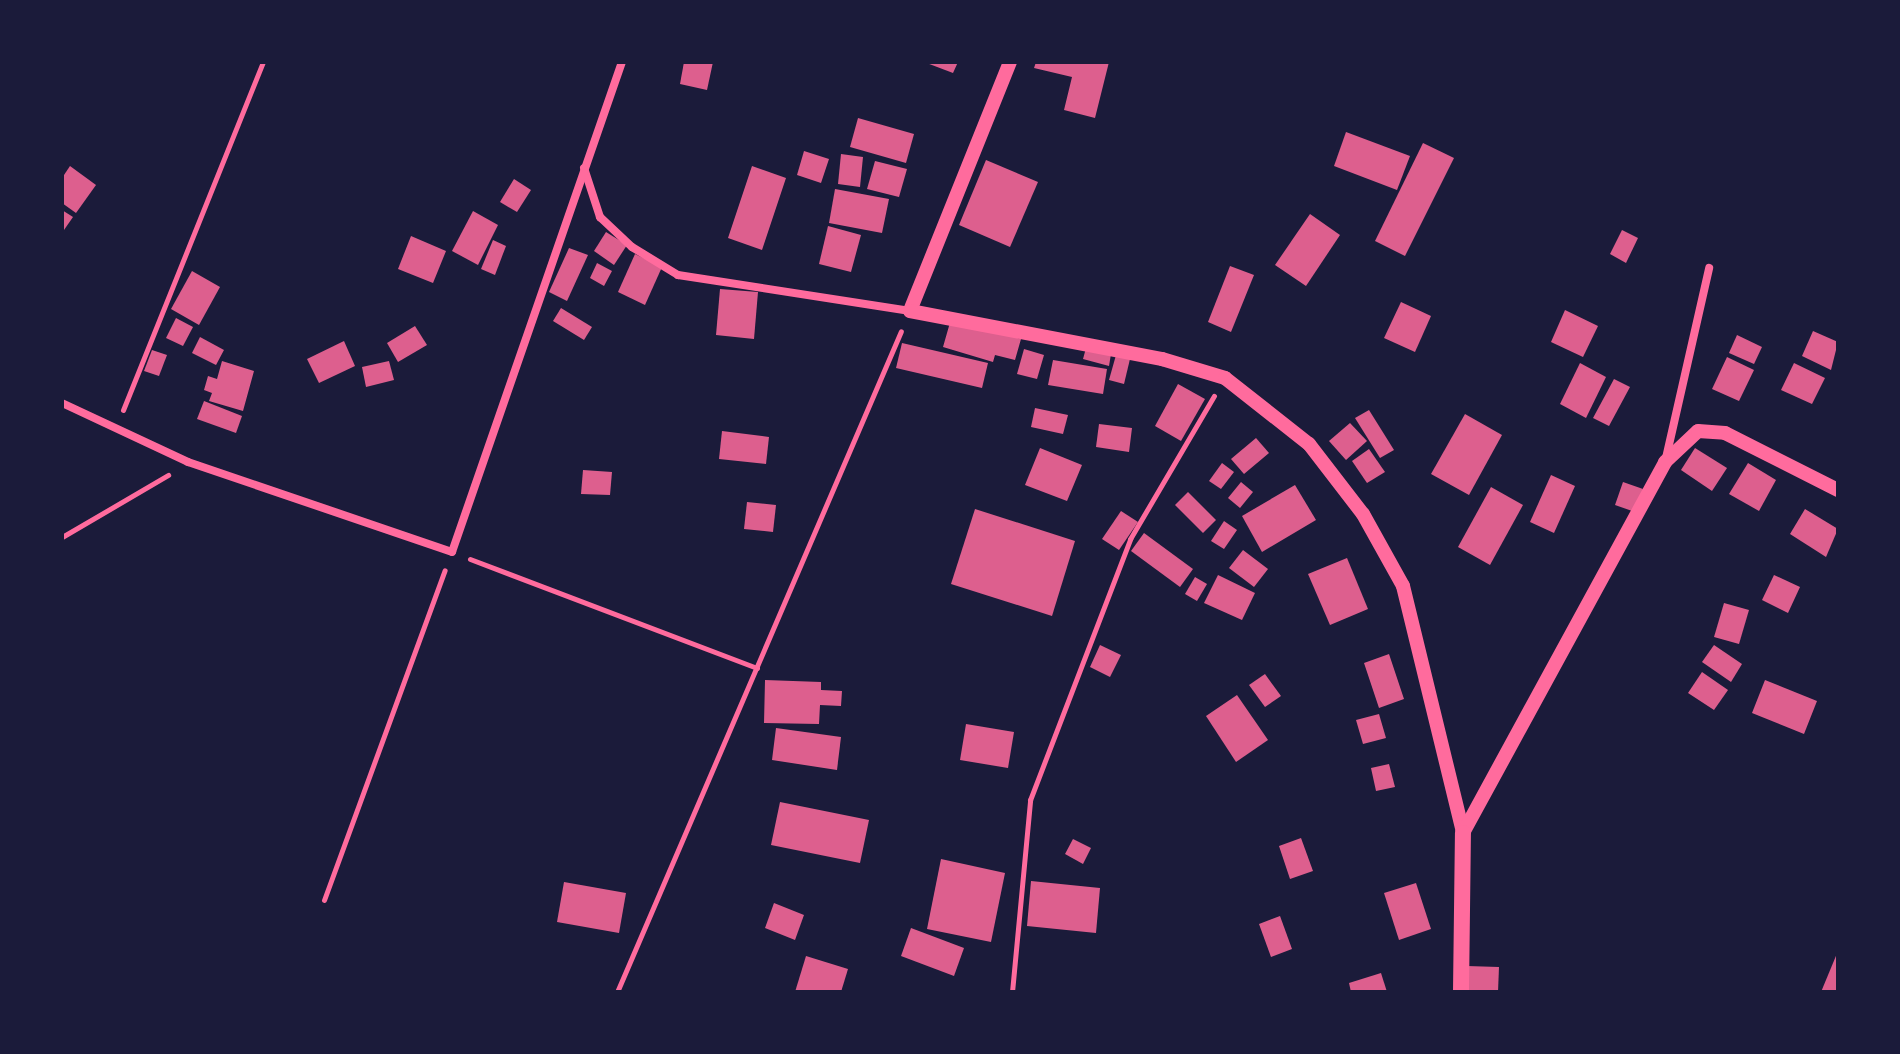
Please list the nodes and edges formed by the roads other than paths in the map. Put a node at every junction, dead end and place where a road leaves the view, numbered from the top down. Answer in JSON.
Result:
{"nodes":[{"id":1,"x":622,"y":62,"type":"edge"},
{"id":2,"x":1010,"y":62,"type":"edge"},
{"id":3,"x":583,"y":167,"type":"junction"},
{"id":4,"x":1709,"y":268,"type":"dead end"},
{"id":5,"x":910,"y":311,"type":"junction"},
{"id":6,"x":62,"y":403,"type":"edge"},
{"id":7,"x":1665,"y":462,"type":"junction"},
{"id":8,"x":1838,"y":490,"type":"edge"},
{"id":9,"x":1463,"y":833,"type":"junction"},
{"id":10,"x":1461,"y":992,"type":"edge"}],
"edges":[{"from":1,"to":3,"type":"street"},
{"from":2,"to":5,"type":"street"},
{"from":3,"to":5,"type":"street"},
{"from":3,"to":6,"type":"street"},
{"from":4,"to":7,"type":"street"},
{"from":5,"to":9,"type":"street"},
{"from":7,"to":8,"type":"street"},
{"from":7,"to":9,"type":"street"},
{"from":9,"to":10,"type":"main road"}]}
